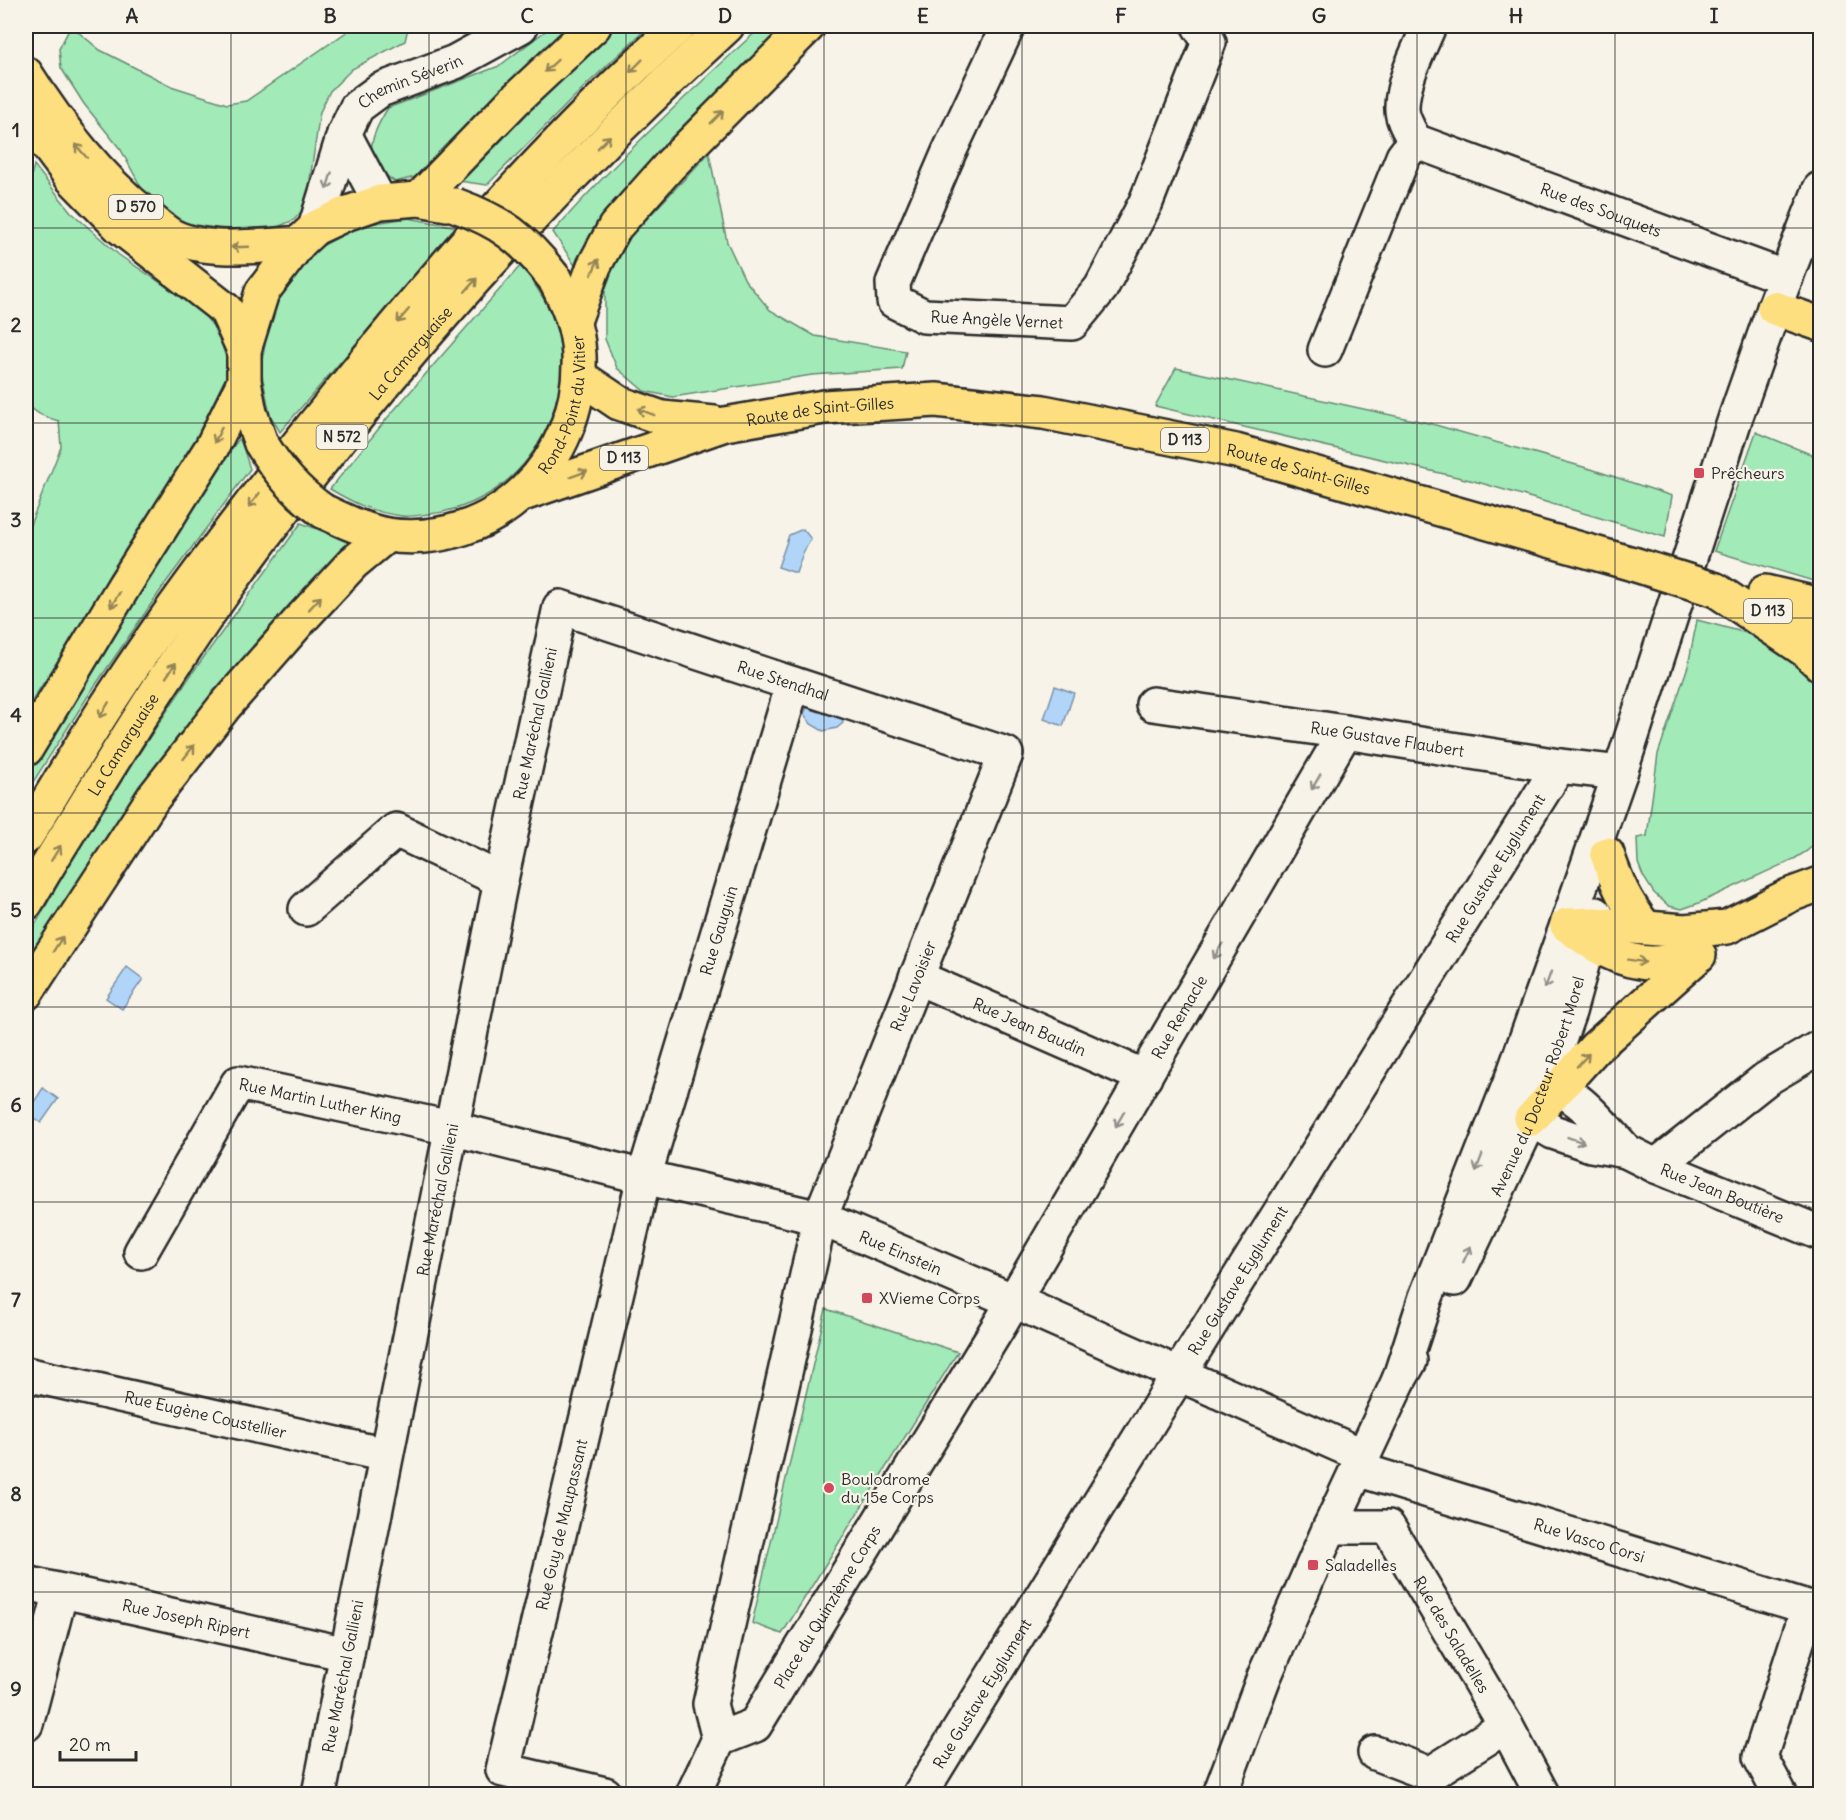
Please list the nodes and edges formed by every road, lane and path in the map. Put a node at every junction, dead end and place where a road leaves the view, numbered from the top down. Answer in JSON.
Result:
{"nodes":[{"id":1,"x":521,"y":26,"type":"edge"},
{"id":2,"x":594,"y":26,"type":"edge"},
{"id":3,"x":678,"y":26,"type":"edge"},
{"id":4,"x":727,"y":26,"type":"edge"},
{"id":5,"x":808,"y":26,"type":"edge"},
{"id":6,"x":1008,"y":26,"type":"edge"},
{"id":7,"x":1199,"y":26,"type":"edge"},
{"id":8,"x":1429,"y":26,"type":"edge"},
{"id":9,"x":26,"y":74,"type":"edge"},
{"id":10,"x":26,"y":117,"type":"edge"},
{"id":11,"x":344,"y":135,"type":"junction"},
{"id":12,"x":1415,"y":141,"type":"junction"},
{"id":13,"x":1821,"y":189,"type":"edge"},
{"id":14,"x":419,"y":199,"type":"junction"},
{"id":15,"x":380,"y":202,"type":"junction"},
{"id":16,"x":307,"y":236,"type":"junction"},
{"id":17,"x":1786,"y":278,"type":"junction"},
{"id":18,"x":1774,"y":308,"type":"junction"},
{"id":19,"x":573,"y":321,"type":"junction"},
{"id":20,"x":1821,"y":324,"type":"edge"},
{"id":21,"x":244,"y":350,"type":"junction"},
{"id":22,"x":1325,"y":350,"type":"dead end"},
{"id":23,"x":579,"y":376,"type":"junction"},
{"id":24,"x":244,"y":382,"type":"junction"},
{"id":25,"x":725,"y":424,"type":"junction"},
{"id":26,"x":524,"y":494,"type":"junction"},
{"id":27,"x":387,"y":535,"type":"junction"},
{"id":28,"x":1716,"y":590,"type":"junction"},
{"id":29,"x":1821,"y":605,"type":"edge"},
{"id":30,"x":560,"y":607,"type":"joint"},
{"id":31,"x":1821,"y":631,"type":"edge"},
{"id":32,"x":1821,"y":664,"type":"edge"},
{"id":33,"x":793,"y":684,"type":"junction"},
{"id":34,"x":1153,"y":704,"type":"dead end"},
{"id":35,"x":1345,"y":732,"type":"junction"},
{"id":36,"x":26,"y":748,"type":"edge"},
{"id":37,"x":1006,"y":754,"type":"joint"},
{"id":38,"x":1559,"y":766,"type":"junction"},
{"id":39,"x":1620,"y":773,"type":"junction"},
{"id":40,"x":26,"y":837,"type":"edge"},
{"id":41,"x":1607,"y":854,"type":"junction"},
{"id":42,"x":1821,"y":862,"type":"edge"},
{"id":43,"x":501,"y":880,"type":"junction"},
{"id":44,"x":1821,"y":884,"type":"edge"},
{"id":45,"x":1790,"y":895,"type":"junction"},
{"id":46,"x":26,"y":903,"type":"edge"},
{"id":47,"x":306,"y":909,"type":"dead end"},
{"id":48,"x":1644,"y":926,"type":"junction"},
{"id":49,"x":1727,"y":927,"type":"junction"},
{"id":50,"x":1584,"y":930,"type":"junction"},
{"id":51,"x":1699,"y":955,"type":"junction"},
{"id":52,"x":916,"y":977,"type":"junction"},
{"id":53,"x":26,"y":993,"type":"edge"},
{"id":54,"x":1821,"y":1047,"type":"edge"},
{"id":55,"x":1145,"y":1077,"type":"junction"},
{"id":56,"x":1539,"y":1080,"type":"junction"},
{"id":57,"x":1531,"y":1119,"type":"junction"},
{"id":58,"x":451,"y":1128,"type":"junction"},
{"id":59,"x":1626,"y":1151,"type":"junction"},
{"id":60,"x":1656,"y":1166,"type":"junction"},
{"id":61,"x":644,"y":1177,"type":"junction"},
{"id":62,"x":820,"y":1218,"type":"junction"},
{"id":63,"x":1821,"y":1233,"type":"edge"},
{"id":64,"x":141,"y":1252,"type":"dead end"},
{"id":65,"x":1014,"y":1301,"type":"junction"},
{"id":66,"x":26,"y":1374,"type":"edge"},
{"id":67,"x":1179,"y":1374,"type":"junction"},
{"id":68,"x":1399,"y":1380,"type":"junction"},
{"id":69,"x":386,"y":1455,"type":"junction"},
{"id":70,"x":1360,"y":1462,"type":"junction"},
{"id":71,"x":1412,"y":1487,"type":"junction"},
{"id":72,"x":1330,"y":1527,"type":"junction"},
{"id":73,"x":1388,"y":1527,"type":"junction"},
{"id":74,"x":26,"y":1582,"type":"edge"},
{"id":75,"x":61,"y":1591,"type":"junction"},
{"id":76,"x":1814,"y":1610,"type":"edge"},
{"id":77,"x":347,"y":1654,"type":"junction"},
{"id":78,"x":26,"y":1724,"type":"edge"},
{"id":79,"x":1506,"y":1726,"type":"junction"},
{"id":80,"x":719,"y":1739,"type":"junction"},
{"id":81,"x":1374,"y":1753,"type":"dead end"},
{"id":82,"x":319,"y":1794,"type":"edge"},
{"id":83,"x":605,"y":1794,"type":"edge"},
{"id":84,"x":693,"y":1794,"type":"edge"},
{"id":85,"x":920,"y":1794,"type":"edge"},
{"id":86,"x":1220,"y":1794,"type":"edge"},
{"id":87,"x":1542,"y":1794,"type":"edge"},
{"id":88,"x":1780,"y":1794,"type":"edge"}],
"edges":[{"from":1,"to":11,"type":"street","name":"Chemin Séverin"},
{"from":2,"to":14,"type":"main road","one_way":true},
{"from":3,"to":40,"type":"main road","name":"La Camarguaise","number":"N 572","one_way":true},
{"from":46,"to":4,"type":"main road","name":"La Camarguaise","number":"N 572","one_way":true},
{"from":19,"to":5,"type":"main road","one_way":true},
{"from":6,"to":7,"type":"street","name":"Rue Angèle Vernet"},
{"from":8,"to":12,"type":"street"},
{"from":16,"to":9,"type":"main road","number":"D 570","one_way":true},
{"from":10,"to":21,"type":"main road","number":"D 570"},
{"from":11,"to":15,"type":"street"},
{"from":11,"to":16,"type":"street","name":"Chemin Séverin","one_way":true},
{"from":12,"to":17,"type":"street","name":"Rue des Souquets"},
{"from":12,"to":22,"type":"street"},
{"from":13,"to":17,"type":"street","name":"Avenue du Docteur Robert Morel"},
{"from":14,"to":15,"type":"main road","name":"Rond-Point du Vitier"},
{"from":14,"to":19,"type":"main road","name":"Rond-Point du Vitier","bridge":true},
{"from":15,"to":16,"type":"main road","name":"Rond-Point du Vitier"},
{"from":16,"to":21,"type":"main road","name":"Rond-Point du Vitier"},
{"from":17,"to":18,"type":"street","name":"Avenue du Docteur Robert Morel"},
{"from":18,"to":20,"type":"main road"},
{"from":18,"to":39,"type":"street","name":"Avenue du Docteur Robert Morel"},
{"from":19,"to":23,"type":"main road","name":"Rond-Point du Vitier"},
{"from":21,"to":24,"type":"main road","name":"Rond-Point du Vitier"},
{"from":25,"to":23,"type":"main road","name":"Route de Saint-Gilles","number":"D 113","one_way":true},
{"from":23,"to":26,"type":"main road","name":"Rond-Point du Vitier"},
{"from":24,"to":27,"type":"main road","name":"Rond-Point du Vitier","bridge":true},
{"from":24,"to":36,"type":"main road","one_way":true},
{"from":26,"to":25,"type":"main road","name":"Route de Saint-Gilles","number":"D 113","one_way":true},
{"from":25,"to":28,"type":"main road","name":"Route de Saint-Gilles","number":"D 113","bridge":true},
{"from":26,"to":27,"type":"main road","name":"Rond-Point du Vitier"},
{"from":53,"to":27,"type":"main road","one_way":true},
{"from":28,"to":29,"type":"main road"},
{"from":28,"to":31,"type":"main road","name":"Route de Saint-Gilles","number":"D 113"},
{"from":28,"to":32,"type":"main road"},
{"from":30,"to":33,"type":"street","name":"Rue Stendhal"},
{"from":30,"to":43,"type":"street","name":"Rue Maréchal Gallieni"},
{"from":33,"to":37,"type":"street","name":"Rue Stendhal"},
{"from":33,"to":61,"type":"street","name":"Rue Gauguin"},
{"from":34,"to":35,"type":"street","name":"Rue Gustave Flaubert"},
{"from":35,"to":38,"type":"street","name":"Rue Gustave Flaubert"},
{"from":35,"to":55,"type":"street","name":"Rue Remacle","one_way":true},
{"from":37,"to":52,"type":"street","name":"Rue Lavoisier"},
{"from":38,"to":39,"type":"street","name":"Rue Gustave Flaubert"},
{"from":38,"to":67,"type":"street","name":"Rue Gustave Eyglument"},
{"from":39,"to":41,"type":"street","name":"Avenue du Docteur Robert Morel"},
{"from":39,"to":50,"type":"street","name":"Avenue du Docteur Robert Morel"},
{"from":41,"to":48,"type":"main road"},
{"from":41,"to":50,"type":"street","name":"Avenue du Docteur Robert Morel"},
{"from":42,"to":45,"type":"main road"},
{"from":43,"to":47,"type":"street"},
{"from":43,"to":58,"type":"street","name":"Rue Maréchal Gallieni"},
{"from":44,"to":45,"type":"main road"},
{"from":45,"to":49,"type":"main road"},
{"from":48,"to":49,"type":"main road"},
{"from":48,"to":50,"type":"main road"},
{"from":49,"to":51,"type":"main road"},
{"from":50,"to":51,"type":"main road","one_way":true},
{"from":50,"to":56,"type":"street","name":"Avenue du Docteur Robert Morel"},
{"from":56,"to":51,"type":"main road","one_way":true},
{"from":52,"to":55,"type":"street","name":"Rue Jean Baudin"},
{"from":52,"to":62,"type":"street","name":"Rue Lavoisier"},
{"from":54,"to":60,"type":"street"},
{"from":55,"to":65,"type":"street","name":"Rue Remacle","one_way":true},
{"from":56,"to":57,"type":"main road"},
{"from":56,"to":59,"type":"street","name":"Rue Jean Boutière"},
{"from":56,"to":68,"type":"street","name":"Avenue du Docteur Robert Morel","one_way":true},
{"from":57,"to":59,"type":"street","name":"Rue Jean Boutière","one_way":true},
{"from":68,"to":57,"type":"street","name":"Avenue du Docteur Robert Morel","one_way":true},
{"from":58,"to":61,"type":"street","name":"Rue Einstein"},
{"from":58,"to":64,"type":"street","name":"Rue Martin Luther King"},
{"from":58,"to":69,"type":"street","name":"Rue Maréchal Gallieni"},
{"from":59,"to":60,"type":"street","name":"Rue Jean Boutière"},
{"from":60,"to":63,"type":"street","name":"Rue Jean Boutière"},
{"from":61,"to":62,"type":"street","name":"Rue Einstein"},
{"from":61,"to":83,"type":"street","name":"Rue Guy de Maupassant"},
{"from":62,"to":65,"type":"street","name":"Rue Einstein"},
{"from":62,"to":80,"type":"street"},
{"from":65,"to":67,"type":"street","name":"Rue Einstein"},
{"from":65,"to":80,"type":"street","name":"Place du Quinzième Corps"},
{"from":66,"to":69,"type":"street","name":"Rue Eugène Coustellier"},
{"from":67,"to":70,"type":"street","name":"Rue Einstein"},
{"from":67,"to":85,"type":"street","name":"Rue Gustave Eyglument"},
{"from":68,"to":70,"type":"street","name":"Avenue du Docteur Robert Morel"},
{"from":69,"to":77,"type":"street","name":"Rue Maréchal Gallieni"},
{"from":70,"to":71,"type":"street","name":"Rue Vasco Corsi"},
{"from":70,"to":72,"type":"street","name":"Avenue du Docteur Robert Morel"},
{"from":71,"to":73,"type":"street"},
{"from":71,"to":76,"type":"street","name":"Rue Vasco Corsi"},
{"from":72,"to":73,"type":"street"},
{"from":72,"to":86,"type":"street","name":"Avenue du Docteur Robert Morel"},
{"from":73,"to":79,"type":"street","name":"Rue des Saladelles"},
{"from":74,"to":75,"type":"street","name":"Rue Joseph Ripert"},
{"from":75,"to":77,"type":"street","name":"Rue Joseph Ripert"},
{"from":75,"to":78,"type":"street"},
{"from":76,"to":88,"type":"street"},
{"from":77,"to":82,"type":"street","name":"Rue Maréchal Gallieni"},
{"from":79,"to":81,"type":"street"},
{"from":79,"to":87,"type":"street","name":"Rue des Saladelles"},
{"from":80,"to":84,"type":"street"}]}
